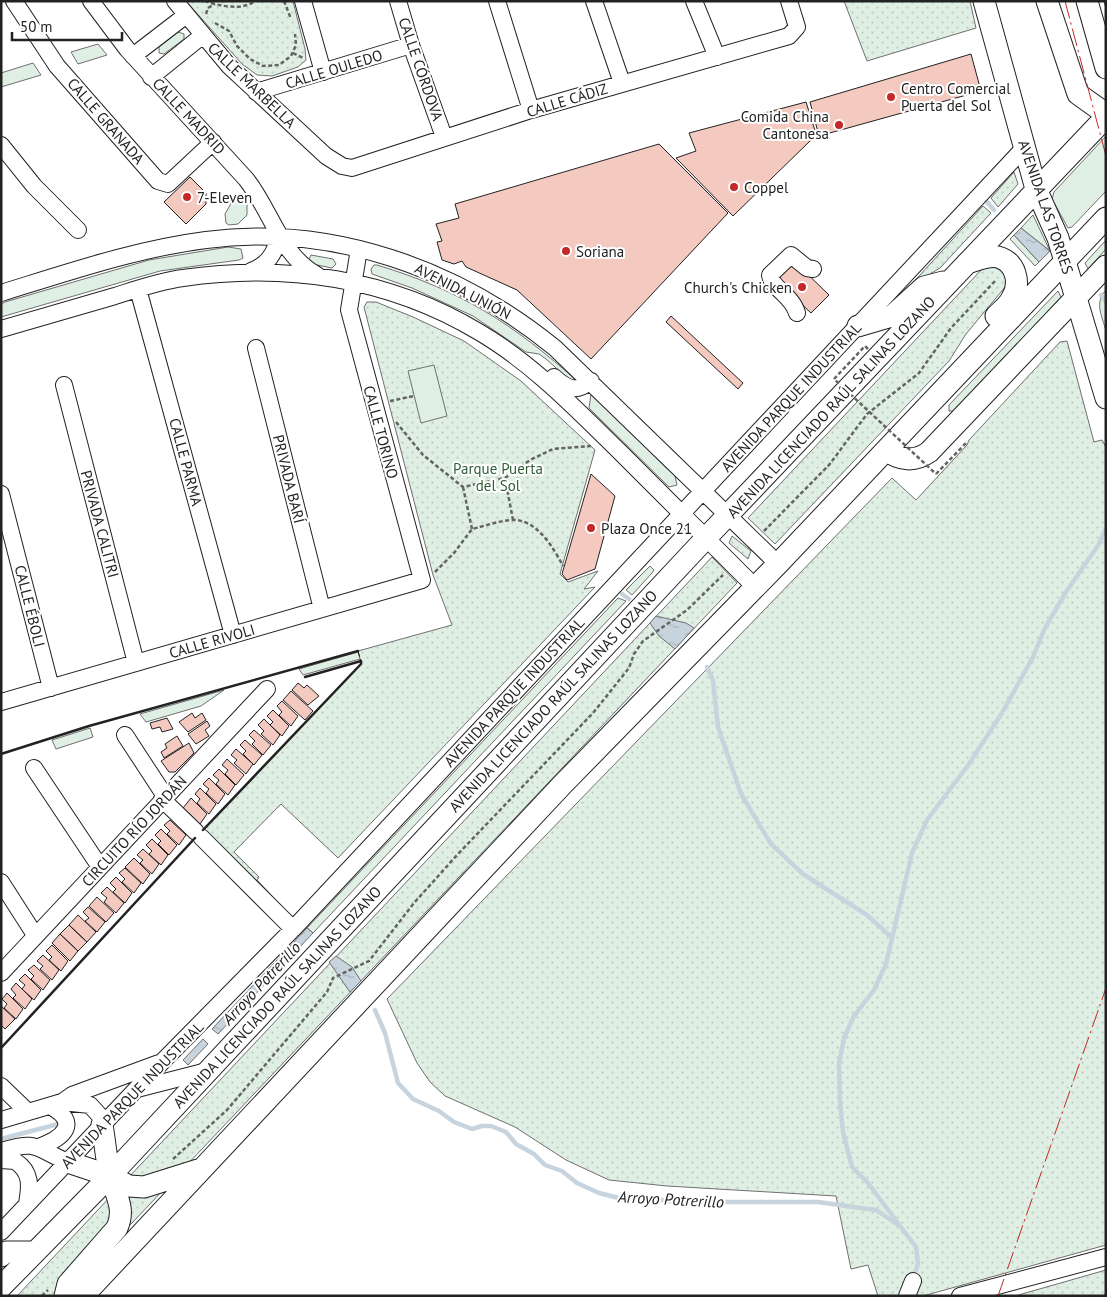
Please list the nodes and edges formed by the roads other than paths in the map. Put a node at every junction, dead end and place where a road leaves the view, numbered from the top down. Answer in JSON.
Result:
{"nodes":[{"id":1,"x":14,"y":1,"type":"edge"},
{"id":2,"x":91,"y":1,"type":"edge"},
{"id":3,"x":175,"y":1,"type":"edge"},
{"id":4,"x":303,"y":1,"type":"edge"},
{"id":5,"x":398,"y":1,"type":"edge"},
{"id":6,"x":497,"y":1,"type":"edge"},
{"id":7,"x":594,"y":1,"type":"edge"},
{"id":8,"x":694,"y":1,"type":"edge"},
{"id":9,"x":790,"y":1,"type":"edge"},
{"id":10,"x":984,"y":1,"type":"edge"},
{"id":11,"x":1047,"y":1,"type":"edge"},
{"id":12,"x":1087,"y":1,"type":"edge"},
{"id":13,"x":186,"y":16,"type":"junction"},
{"id":14,"x":206,"y":29,"type":"junction"},
{"id":15,"x":411,"y":45,"type":"junction"},
{"id":16,"x":133,"y":56,"type":"junction"},
{"id":17,"x":717,"y":57,"type":"junction"},
{"id":18,"x":1106,"y":68,"type":"edge"},
{"id":19,"x":323,"y":72,"type":"junction"},
{"id":20,"x":151,"y":76,"type":"junction"},
{"id":21,"x":622,"y":83,"type":"junction"},
{"id":22,"x":256,"y":92,"type":"junction"},
{"id":23,"x":1103,"y":109,"type":"edge"},
{"id":24,"x":531,"y":110,"type":"junction"},
{"id":25,"x":444,"y":137,"type":"junction"},
{"id":26,"x":213,"y":142,"type":"junction"},
{"id":27,"x":1,"y":145,"type":"edge"},
{"id":28,"x":1024,"y":148,"type":"junction"},
{"id":29,"x":336,"y":163,"type":"joint"},
{"id":30,"x":1036,"y":189,"type":"junction"},
{"id":31,"x":1106,"y":218,"type":"edge"},
{"id":32,"x":78,"y":230,"type":"dead end"},
{"id":33,"x":279,"y":236,"type":"junction"},
{"id":34,"x":359,"y":249,"type":"junction"},
{"id":35,"x":1065,"y":260,"type":"junction"},
{"id":36,"x":967,"y":263,"type":"junction"},
{"id":37,"x":1106,"y":266,"type":"edge"},
{"id":38,"x":813,"y":269,"type":"dead end"},
{"id":39,"x":248,"y":272,"type":"junction"},
{"id":40,"x":319,"y":276,"type":"junction"},
{"id":41,"x":951,"y":280,"type":"junction"},
{"id":42,"x":352,"y":282,"type":"junction"},
{"id":43,"x":138,"y":289,"type":"junction"},
{"id":44,"x":1,"y":293,"type":"edge"},
{"id":45,"x":1076,"y":297,"type":"junction"},
{"id":46,"x":797,"y":313,"type":"dead end"},
{"id":47,"x":858,"y":326,"type":"junction"},
{"id":48,"x":1,"y":329,"type":"edge"},
{"id":49,"x":256,"y":348,"type":"dead end"},
{"id":50,"x":530,"y":368,"type":"junction"},
{"id":51,"x":954,"y":380,"type":"junction"},
{"id":52,"x":591,"y":381,"type":"junction"},
{"id":53,"x":64,"y":385,"type":"dead end"},
{"id":54,"x":1106,"y":398,"type":"edge"},
{"id":55,"x":591,"y":423,"type":"junction"},
{"id":56,"x":886,"y":450,"type":"junction"},
{"id":57,"x":704,"y":490,"type":"junction"},
{"id":58,"x":1,"y":494,"type":"edge"},
{"id":59,"x":682,"y":514,"type":"junction"},
{"id":60,"x":729,"y":514,"type":"junction"},
{"id":61,"x":706,"y":538,"type":"junction"},
{"id":62,"x":778,"y":564,"type":"junction"},
{"id":63,"x":428,"y":577,"type":"joint"},
{"id":64,"x":755,"y":588,"type":"junction"},
{"id":65,"x":322,"y":609,"type":"junction"},
{"id":66,"x":233,"y":635,"type":"junction"},
{"id":67,"x":136,"y":663,"type":"junction"},
{"id":68,"x":51,"y":688,"type":"junction"},
{"id":69,"x":267,"y":689,"type":"dead end"},
{"id":70,"x":1,"y":702,"type":"edge"},
{"id":71,"x":125,"y":735,"type":"dead end"},
{"id":72,"x":34,"y":768,"type":"dead end"},
{"id":73,"x":164,"y":798,"type":"junction"},
{"id":74,"x":100,"y":867,"type":"junction"},
{"id":75,"x":1,"y":882,"type":"edge"},
{"id":76,"x":293,"y":929,"type":"junction"},
{"id":77,"x":35,"y":935,"type":"junction"},
{"id":78,"x":1,"y":973,"type":"edge"},
{"id":79,"x":162,"y":1062,"type":"junction"},
{"id":80,"x":207,"y":1071,"type":"junction"},
{"id":81,"x":1,"y":1086,"type":"edge"},
{"id":82,"x":136,"y":1089,"type":"junction"},
{"id":83,"x":56,"y":1104,"type":"junction"},
{"id":84,"x":28,"y":1112,"type":"junction"},
{"id":85,"x":1,"y":1120,"type":"edge"},
{"id":86,"x":102,"y":1125,"type":"junction"},
{"id":87,"x":39,"y":1147,"type":"junction"},
{"id":88,"x":1,"y":1151,"type":"edge"},
{"id":89,"x":1,"y":1160,"type":"edge"},
{"id":90,"x":68,"y":1162,"type":"junction"},
{"id":91,"x":203,"y":1168,"type":"junction"},
{"id":92,"x":110,"y":1176,"type":"junction"},
{"id":93,"x":27,"y":1204,"type":"junction"},
{"id":94,"x":1,"y":1232,"type":"edge"},
{"id":95,"x":34,"y":1252,"type":"junction"},
{"id":96,"x":1,"y":1256,"type":"edge"},
{"id":97,"x":1106,"y":1257,"type":"edge"},
{"id":98,"x":1,"y":1287,"type":"edge"},
{"id":99,"x":64,"y":1296,"type":"edge"},
{"id":100,"x":83,"y":1296,"type":"edge"},
{"id":101,"x":960,"y":1296,"type":"edge"}],
"edges":[{"from":1,"to":26,"type":"street","name":"CALLE GRANADA"},
{"from":2,"to":16,"type":"street","name":"CALLE MADRID"},
{"from":3,"to":13,"type":"street","name":"CALLE MARBELLA"},
{"from":4,"to":19,"type":"street"},
{"from":5,"to":15,"type":"street","name":"CALLE CÓRDOVA"},
{"from":6,"to":24,"type":"street"},
{"from":7,"to":21,"type":"street"},
{"from":8,"to":17,"type":"street"},
{"from":9,"to":17,"type":"street","name":"CALLE CÁDIZ"},
{"from":10,"to":28,"type":"main road","name":"AVENIDA LAS TORRES"},
{"from":11,"to":23,"type":"main road"},
{"from":12,"to":18,"type":"main road"},
{"from":13,"to":14,"type":"street","name":"CALLE MARBELLA"},
{"from":13,"to":16,"type":"street"},
{"from":14,"to":20,"type":"street"},
{"from":14,"to":22,"type":"street","name":"CALLE MARBELLA"},
{"from":15,"to":19,"type":"street","name":"CALLE OULEDO"},
{"from":15,"to":25,"type":"street","name":"CALLE CÓRDOVA"},
{"from":16,"to":20,"type":"street","name":"CALLE MADRID"},
{"from":17,"to":21,"type":"street","name":"CALLE CÁDIZ"},
{"from":19,"to":22,"type":"street","name":"CALLE OULEDO"},
{"from":20,"to":26,"type":"street","name":"CALLE MADRID"},
{"from":21,"to":24,"type":"street","name":"CALLE CÁDIZ"},
{"from":22,"to":29,"type":"street","name":"CALLE MARBELLA"},
{"from":23,"to":30,"type":"main road","name":"AVENIDA LICENCIADO RAÚL SALINAS LOZANO"},
{"from":24,"to":25,"type":"street","name":"CALLE CÁDIZ"},
{"from":25,"to":29,"type":"street","name":"CALLE CÁDIZ"},
{"from":26,"to":33,"type":"street","name":"CALLE MADRID"},
{"from":27,"to":32,"type":"street"},
{"from":28,"to":30,"type":"main road","name":"AVENIDA LAS TORRES"},
{"from":28,"to":47,"type":"street","name":"AVENIDA PARQUE INDUSTRIAL"},
{"from":30,"to":35,"type":"main road","name":"AVENIDA LAS TORRES"},
{"from":30,"to":36,"type":"main road","name":"AVENIDA LICENCIADO RAÚL SALINAS LOZANO"},
{"from":31,"to":35,"type":"main road"},
{"from":33,"to":34,"type":"street","name":"AVENIDA UNIÓN"},
{"from":33,"to":39,"type":"street"},
{"from":33,"to":40,"type":"street","name":"CALLE MADRID"},
{"from":33,"to":44,"type":"street","name":"AVENIDA UNIÓN"},
{"from":34,"to":42,"type":"street","name":"CALLE TORINO"},
{"from":34,"to":52,"type":"street","name":"AVENIDA UNIÓN"},
{"from":35,"to":45,"type":"main road","name":"AVENIDA LAS TORRES"},
{"from":35,"to":51,"type":"main road"},
{"from":36,"to":41,"type":"main road","name":"AVENIDA LICENCIADO RAÚL SALINAS LOZANO"},
{"from":36,"to":51,"type":"main road"},
{"from":37,"to":45,"type":"main road"},
{"from":38,"to":46,"type":"street"},
{"from":39,"to":40,"type":"street","name":"AVENIDA UNIÓN"},
{"from":39,"to":43,"type":"street","name":"AVENIDA UNIÓN"},
{"from":40,"to":42,"type":"street","name":"AVENIDA UNIÓN"},
{"from":41,"to":47,"type":"main road"},
{"from":41,"to":60,"type":"main road","name":"AVENIDA LICENCIADO RAÚL SALINAS LOZANO"},
{"from":42,"to":50,"type":"street","name":"AVENIDA UNIÓN"},
{"from":42,"to":63,"type":"street","name":"CALLE TORINO"},
{"from":43,"to":48,"type":"street","name":"AVENIDA UNIÓN"},
{"from":43,"to":66,"type":"street","name":"CALLE PARMA"},
{"from":45,"to":54,"type":"main road"},
{"from":45,"to":56,"type":"main road"},
{"from":47,"to":57,"type":"street","name":"AVENIDA PARQUE INDUSTRIAL"},
{"from":49,"to":65,"type":"street","name":"PRIVADA BARÍ"},
{"from":50,"to":52,"type":"street"},
{"from":50,"to":55,"type":"street","name":"AVENIDA UNIÓN"},
{"from":51,"to":56,"type":"main road"},
{"from":52,"to":55,"type":"street"},
{"from":52,"to":57,"type":"street","name":"AVENIDA UNIÓN"},
{"from":53,"to":67,"type":"street","name":"PRIVADA CALITRI"},
{"from":55,"to":59,"type":"street","name":"AVENIDA UNIÓN"},
{"from":56,"to":62,"type":"main road"},
{"from":57,"to":59,"type":"street","name":"AVENIDA PARQUE INDUSTRIAL"},
{"from":57,"to":60,"type":"street","name":"AVENIDA UNIÓN"},
{"from":58,"to":68,"type":"street","name":"CALLE ÉBOLI"},
{"from":59,"to":61,"type":"street","name":"AVENIDA UNIÓN"},
{"from":59,"to":76,"type":"street","name":"AVENIDA PARQUE INDUSTRIAL"},
{"from":60,"to":61,"type":"main road","name":"AVENIDA LICENCIADO RAÚL SALINAS LOZANO"},
{"from":60,"to":62,"type":"street","name":"AVENIDA UNIÓN"},
{"from":61,"to":64,"type":"street","name":"AVENIDA UNIÓN"},
{"from":61,"to":80,"type":"main road","name":"AVENIDA LICENCIADO RAÚL SALINAS LOZANO"},
{"from":62,"to":64,"type":"main road"},
{"from":63,"to":65,"type":"street","name":"CALLE RIVOLI"},
{"from":64,"to":91,"type":"main road"},
{"from":65,"to":66,"type":"street","name":"CALLE RIVOLI"},
{"from":66,"to":67,"type":"street","name":"CALLE RIVOLI"},
{"from":67,"to":68,"type":"street","name":"CALLE RIVOLI"},
{"from":68,"to":70,"type":"street","name":"CALLE RIVOLI"},
{"from":69,"to":73,"type":"street","name":"CIRCUITO RÍO JORDÁN"},
{"from":71,"to":73,"type":"street"},
{"from":72,"to":74,"type":"street"},
{"from":73,"to":74,"type":"street","name":"CIRCUITO RÍO JORDÁN"},
{"from":73,"to":76,"type":"street"},
{"from":74,"to":77,"type":"street","name":"CIRCUITO RÍO JORDÁN"},
{"from":75,"to":77,"type":"street"},
{"from":76,"to":79,"type":"street","name":"AVENIDA PARQUE INDUSTRIAL"},
{"from":77,"to":78,"type":"street","name":"CIRCUITO RÍO JORDÁN"},
{"from":79,"to":82,"type":"street","name":"AVENIDA PARQUE INDUSTRIAL"},
{"from":79,"to":83,"type":"street"},
{"from":80,"to":82,"type":"street"},
{"from":80,"to":92,"type":"main road","name":"AVENIDA LICENCIADO RAÚL SALINAS LOZANO"},
{"from":81,"to":84,"type":"street"},
{"from":82,"to":86,"type":"street","name":"AVENIDA PARQUE INDUSTRIAL"},
{"from":83,"to":84,"type":"street"},
{"from":83,"to":86,"type":"street"},
{"from":83,"to":87,"type":"street"},
{"from":84,"to":85,"type":"street"},
{"from":86,"to":90,"type":"street","name":"AVENIDA PARQUE INDUSTRIAL"},
{"from":86,"to":92,"type":"main road"},
{"from":87,"to":88,"type":"street"},
{"from":87,"to":90,"type":"street"},
{"from":89,"to":93,"type":"street"},
{"from":90,"to":92,"type":"main road"},
{"from":90,"to":93,"type":"street","name":"AVENIDA PARQUE INDUSTRIAL"},
{"from":91,"to":92,"type":"main road"},
{"from":91,"to":100,"type":"main road"},
{"from":92,"to":95,"type":"main road","name":"AVENIDA LICENCIADO RAÚL SALINAS LOZANO"},
{"from":92,"to":99,"type":"main road"},
{"from":93,"to":94,"type":"street","name":"AVENIDA PARQUE INDUSTRIAL"},
{"from":95,"to":96,"type":"main road"},
{"from":95,"to":98,"type":"main road","name":"AVENIDA LICENCIADO RAÚL SALINAS LOZANO"},
{"from":97,"to":101,"type":"street"}]}
